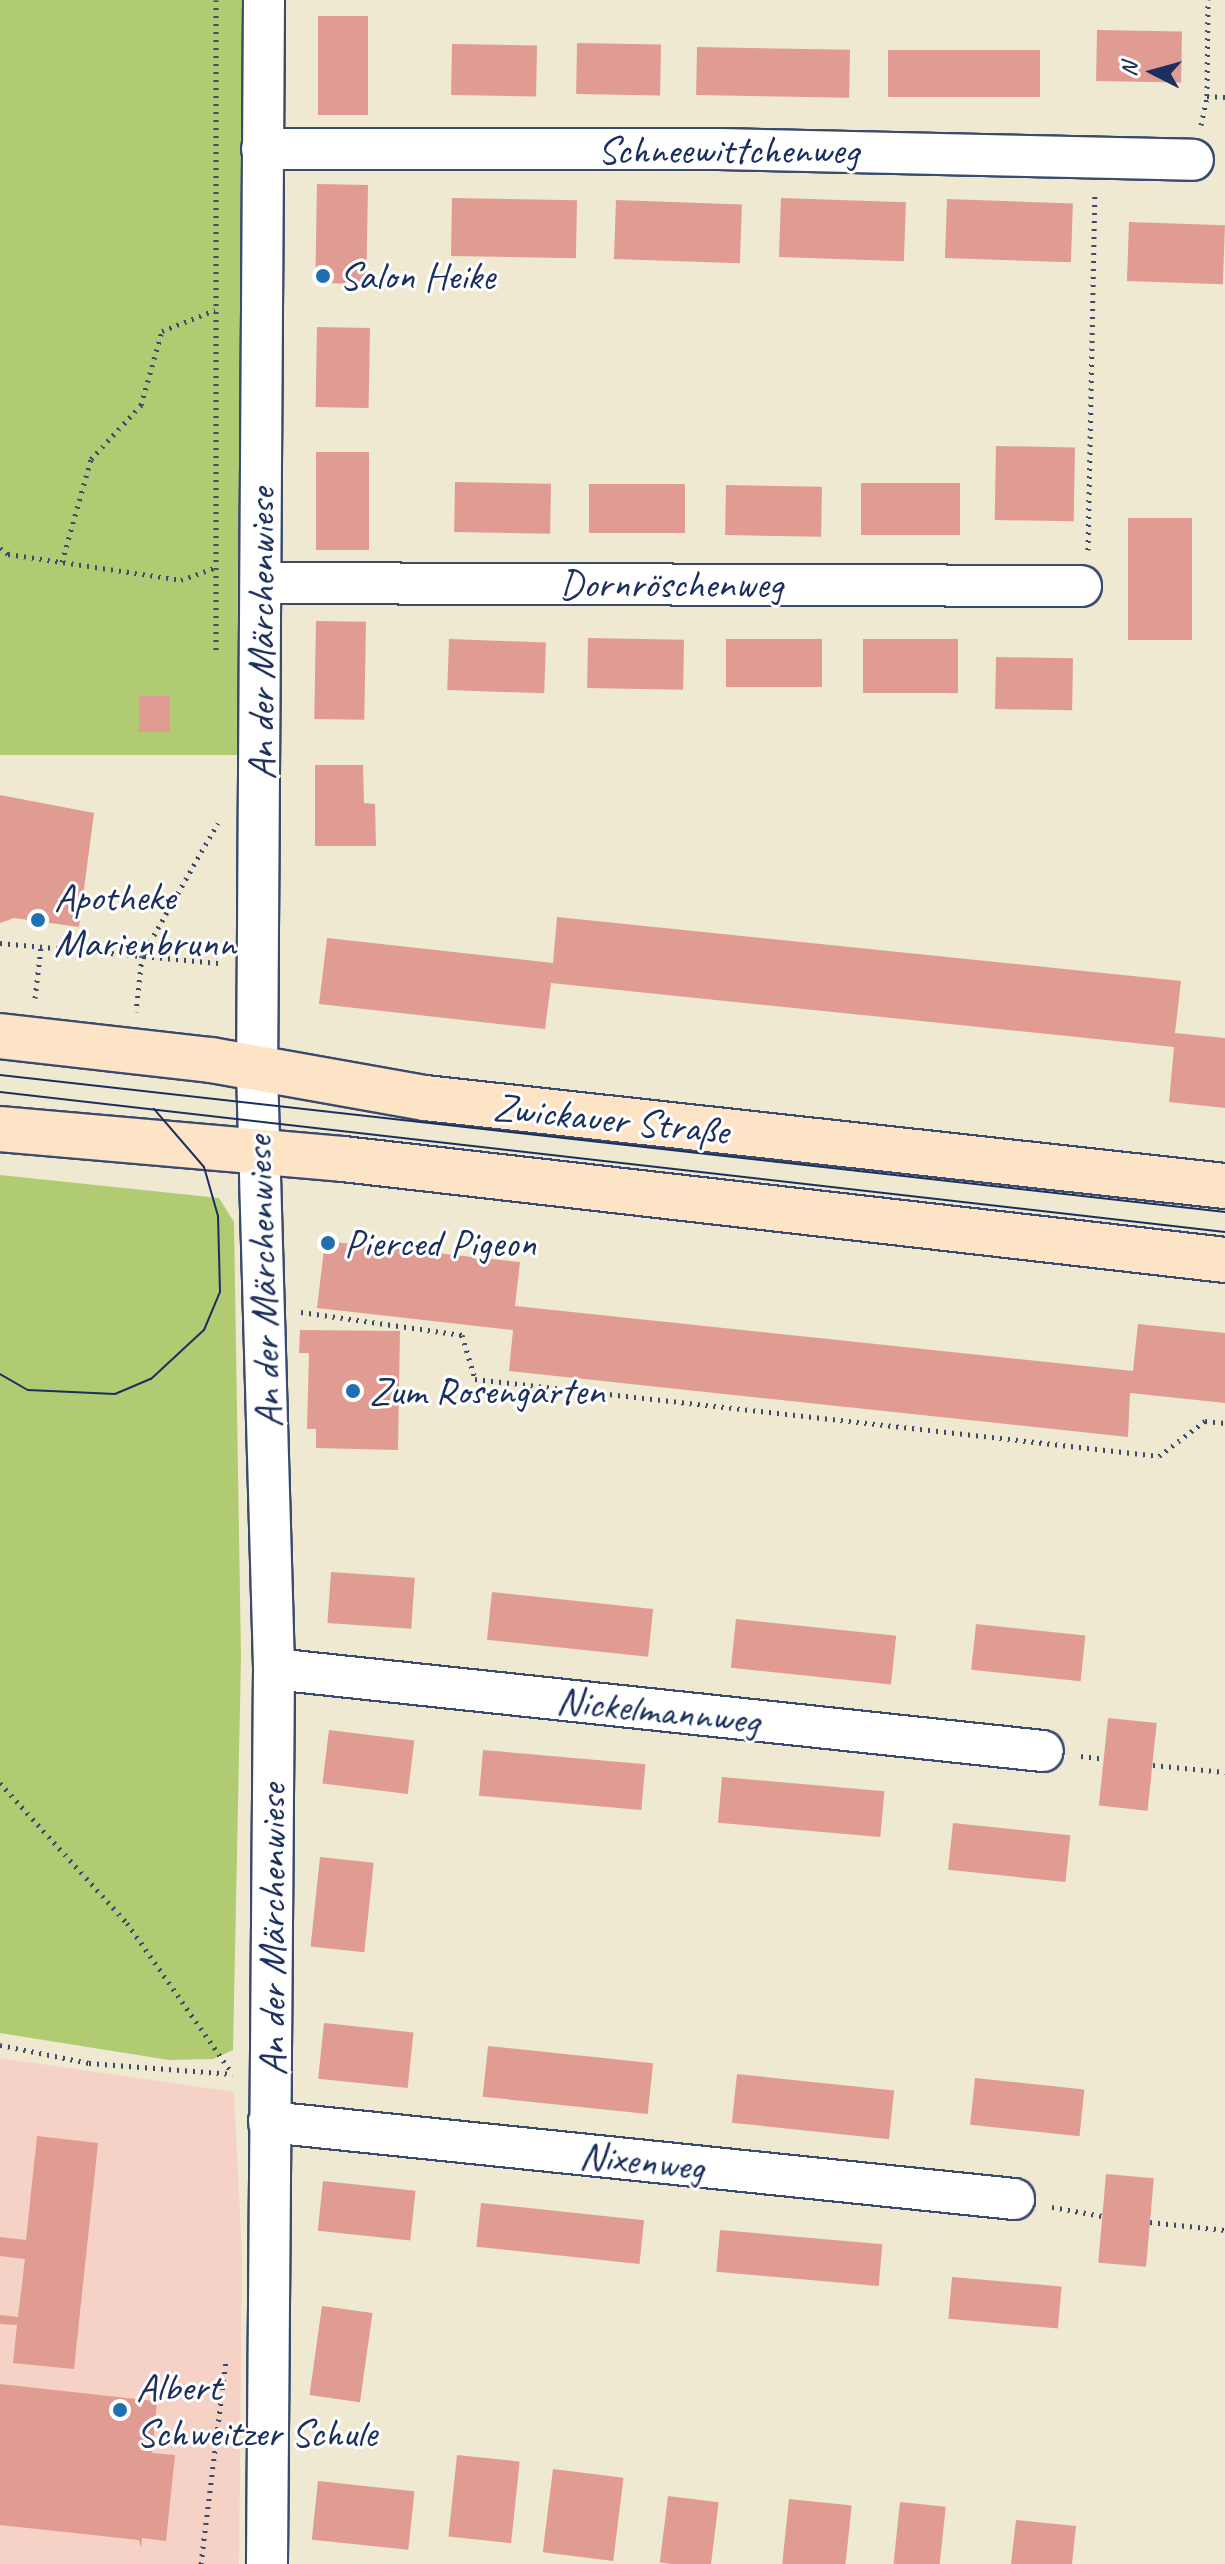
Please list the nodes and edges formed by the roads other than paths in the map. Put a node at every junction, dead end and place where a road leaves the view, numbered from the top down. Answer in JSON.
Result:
{"nodes":[{"id":1,"x":264,"y":0,"type":"edge"},
{"id":2,"x":262,"y":149,"type":"junction"},
{"id":3,"x":1193,"y":160,"type":"dead end"},
{"id":4,"x":262,"y":572,"type":"junction"},
{"id":5,"x":1081,"y":586,"type":"road end"},
{"id":6,"x":15,"y":1038,"type":"edge"},
{"id":7,"x":257,"y":1070,"type":"junction"},
{"id":8,"x":0,"y":1129,"type":"edge"},
{"id":9,"x":260,"y":1151,"type":"junction"},
{"id":10,"x":1225,"y":1186,"type":"edge"},
{"id":11,"x":1225,"y":1260,"type":"edge"},
{"id":12,"x":274,"y":1669,"type":"junction"},
{"id":13,"x":1043,"y":1751,"type":"dead end"},
{"id":14,"x":269,"y":2122,"type":"junction"},
{"id":15,"x":1014,"y":2199,"type":"road end"},
{"id":16,"x":267,"y":2564,"type":"edge"}],
"edges":[{"from":1,"to":2,"type":"street","name":"An der Märchenwiese"},
{"from":2,"to":3,"type":"street","name":"Schneewittchenweg"},
{"from":2,"to":4,"type":"street","name":"An der Märchenwiese"},
{"from":4,"to":5,"type":"street","name":"Dornröschenweg"},
{"from":4,"to":7,"type":"street","name":"An der Märchenwiese"},
{"from":6,"to":7,"type":"main road","name":"Zwickauer Straße"},
{"from":7,"to":9,"type":"street","name":"An der Märchenwiese"},
{"from":7,"to":10,"type":"main road","name":"Zwickauer Straße"},
{"from":8,"to":9,"type":"main road","name":"Zwickauer Straße"},
{"from":9,"to":11,"type":"main road","name":"Zwickauer Straße"},
{"from":9,"to":12,"type":"street","name":"An der Märchenwiese"},
{"from":12,"to":13,"type":"street","name":"Nickelmannweg"},
{"from":12,"to":14,"type":"street","name":"An der Märchenwiese"},
{"from":14,"to":15,"type":"street","name":"Nixenweg"},
{"from":14,"to":16,"type":"street","name":"An der Märchenwiese"}]}
